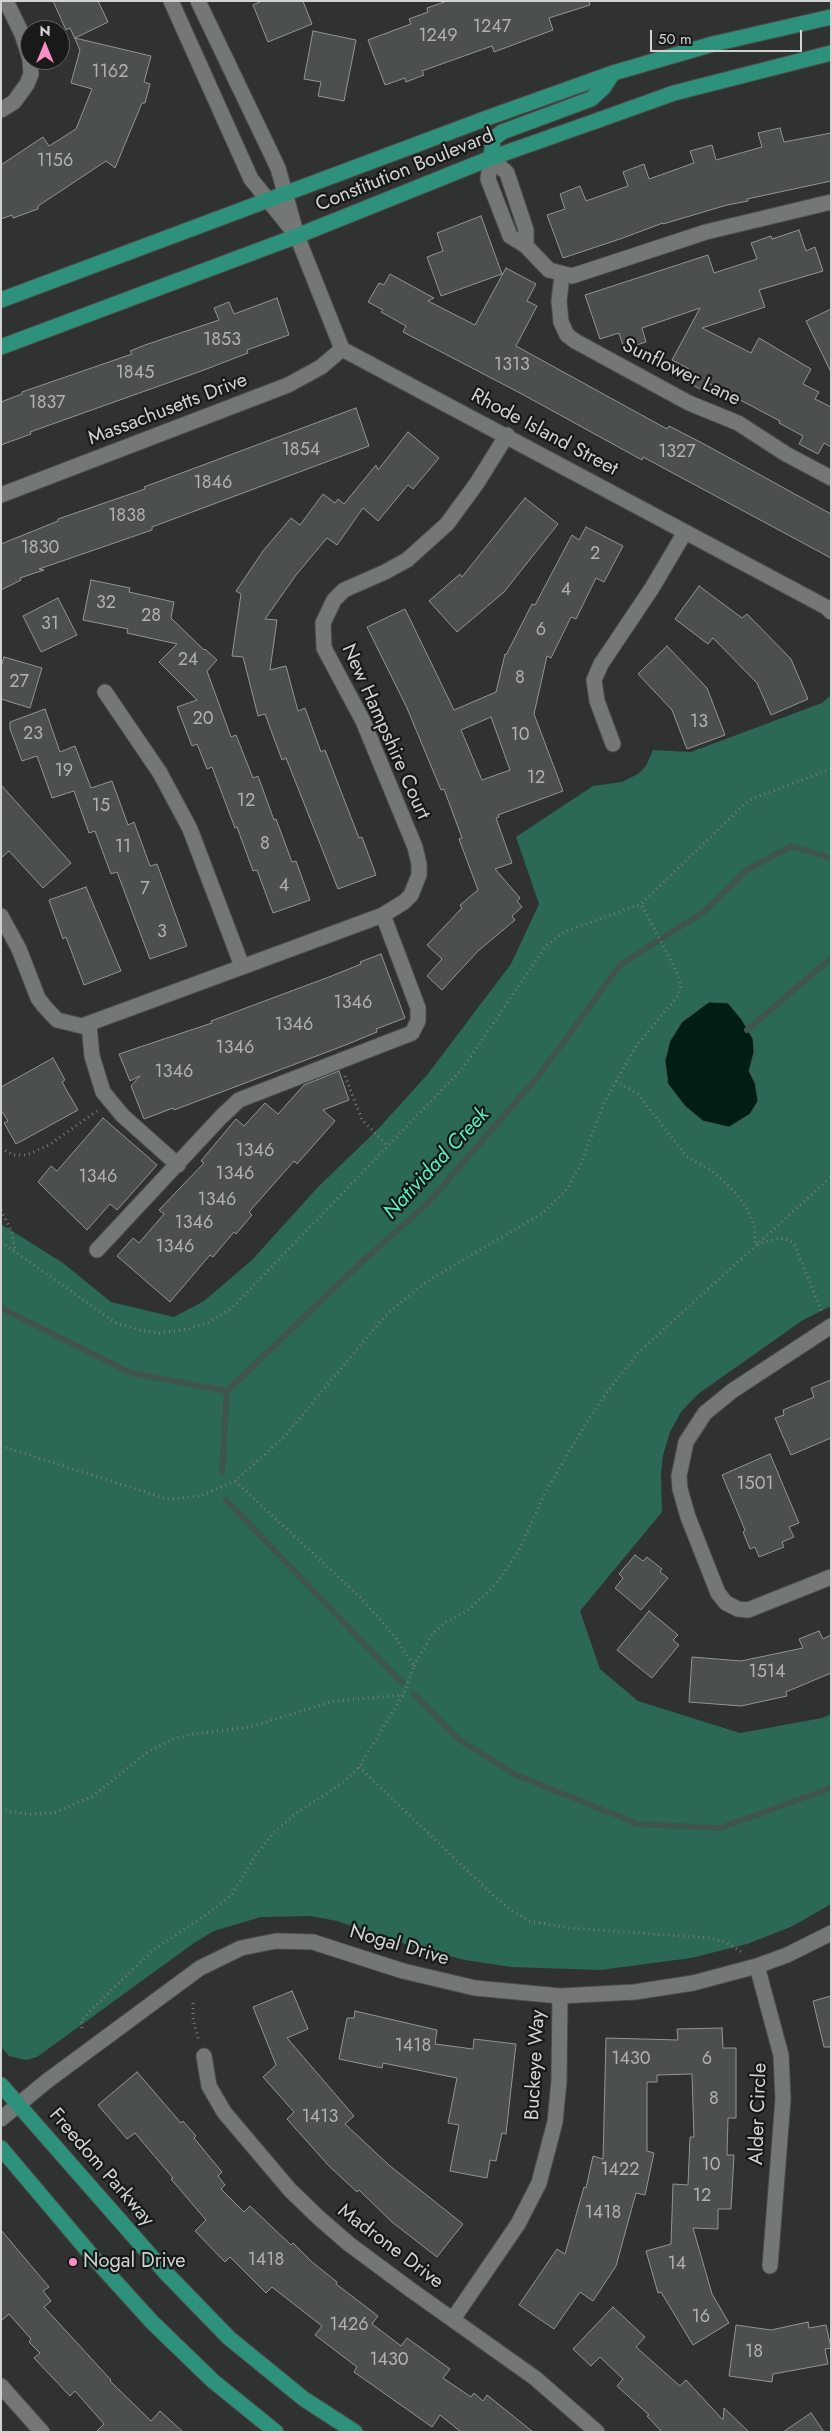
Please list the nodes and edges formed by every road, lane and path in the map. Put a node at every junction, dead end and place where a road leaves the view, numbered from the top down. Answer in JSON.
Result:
{"nodes":[{"id":1,"x":6,"y":1,"type":"edge"},
{"id":2,"x":171,"y":1,"type":"edge"},
{"id":3,"x":198,"y":1,"type":"edge"},
{"id":4,"x":831,"y":17,"type":"edge"},
{"id":5,"x":20,"y":30,"type":"edge"},
{"id":6,"x":831,"y":53,"type":"edge"},
{"id":7,"x":31,"y":70,"type":"edge"},
{"id":8,"x":613,"y":73,"type":"junction"},
{"id":9,"x":1,"y":110,"type":"edge"},
{"id":10,"x":491,"y":158,"type":"junction"},
{"id":11,"x":285,"y":194,"type":"junction"},
{"id":12,"x":268,"y":201,"type":"junction"},
{"id":13,"x":831,"y":202,"type":"edge"},
{"id":14,"x":297,"y":236,"type":"junction"},
{"id":15,"x":562,"y":275,"type":"junction"},
{"id":16,"x":1,"y":300,"type":"edge"},
{"id":17,"x":1,"y":347,"type":"edge"},
{"id":18,"x":342,"y":349,"type":"junction"},
{"id":19,"x":507,"y":435,"type":"junction"},
{"id":20,"x":831,"y":478,"type":"edge"},
{"id":21,"x":1,"y":495,"type":"edge"},
{"id":22,"x":686,"y":532,"type":"junction"},
{"id":23,"x":831,"y":612,"type":"edge"},
{"id":24,"x":105,"y":692,"type":"dead end"},
{"id":25,"x":613,"y":744,"type":"dead end"},
{"id":26,"x":831,"y":769,"type":"edge"},
{"id":27,"x":641,"y":904,"type":"junction"},
{"id":28,"x":382,"y":915,"type":"junction"},
{"id":29,"x":1,"y":916,"type":"edge"},
{"id":30,"x":242,"y":966,"type":"junction"},
{"id":31,"x":89,"y":1025,"type":"junction"},
{"id":32,"x":340,"y":1061,"type":"junction"},
{"id":33,"x":616,"y":1081,"type":"junction"},
{"id":34,"x":110,"y":1101,"type":"junction"},
{"id":35,"x":388,"y":1146,"type":"junction"},
{"id":36,"x":1,"y":1148,"type":"edge"},
{"id":37,"x":178,"y":1165,"type":"junction"},
{"id":38,"x":831,"y":1177,"type":"edge"},
{"id":39,"x":1,"y":1210,"type":"edge"},
{"id":40,"x":1,"y":1242,"type":"edge"},
{"id":41,"x":756,"y":1245,"type":"junction"},
{"id":42,"x":15,"y":1250,"type":"junction"},
{"id":43,"x":97,"y":1250,"type":"dead end"},
{"id":44,"x":830,"y":1327,"type":"edge"},
{"id":45,"x":1,"y":1446,"type":"edge"},
{"id":46,"x":235,"y":1481,"type":"junction"},
{"id":47,"x":831,"y":1577,"type":"edge"},
{"id":48,"x":414,"y":1666,"type":"junction"},
{"id":49,"x":403,"y":1695,"type":"junction"},
{"id":50,"x":359,"y":1767,"type":"junction"},
{"id":51,"x":1,"y":1808,"type":"edge"},
{"id":52,"x":831,"y":1933,"type":"edge"},
{"id":53,"x":757,"y":1966,"type":"junction"},
{"id":54,"x":560,"y":1996,"type":"junction"},
{"id":55,"x":193,"y":2003,"type":"dead end"},
{"id":56,"x":82,"y":2028,"type":"dead end"},
{"id":57,"x":204,"y":2056,"type":"joint"},
{"id":58,"x":1,"y":2085,"type":"edge"},
{"id":59,"x":18,"y":2104,"type":"junction"},
{"id":60,"x":1,"y":2119,"type":"edge"},
{"id":61,"x":1,"y":2148,"type":"edge"},
{"id":62,"x":770,"y":2266,"type":"dead end"},
{"id":63,"x":454,"y":2319,"type":"junction"},
{"id":64,"x":1,"y":2386,"type":"edge"},
{"id":65,"x":42,"y":2432,"type":"edge"},
{"id":66,"x":276,"y":2432,"type":"edge"},
{"id":67,"x":354,"y":2432,"type":"edge"},
{"id":68,"x":596,"y":2432,"type":"edge"}],
"edges":[{"from":1,"to":5,"type":"street"},
{"from":2,"to":12,"type":"street"},
{"from":3,"to":11,"type":"street"},
{"from":4,"to":8,"type":"main road","name":"Constitution Boulevard"},
{"from":6,"to":10,"type":"main road","name":"Constitution Boulevard"},
{"from":7,"to":9,"type":"street"},
{"from":8,"to":10,"type":"main road"},
{"from":8,"to":11,"type":"main road","name":"Constitution Boulevard"},
{"from":10,"to":14,"type":"main road","name":"Constitution Boulevard"},
{"from":10,"to":15,"type":"street"},
{"from":11,"to":12,"type":"main road","name":"Constitution Boulevard"},
{"from":11,"to":14,"type":"street"},
{"from":12,"to":14,"type":"street"},
{"from":12,"to":16,"type":"main road","name":"Constitution Boulevard"},
{"from":13,"to":15,"type":"street"},
{"from":14,"to":17,"type":"main road","name":"Constitution Boulevard"},
{"from":14,"to":18,"type":"street"},
{"from":15,"to":20,"type":"street","name":"Sunflower Lane"},
{"from":18,"to":19,"type":"street","name":"Rhode Island Street"},
{"from":18,"to":21,"type":"street","name":"Massachusetts Drive"},
{"from":19,"to":22,"type":"street","name":"Rhode Island Street"},
{"from":19,"to":28,"type":"street","name":"New Hampshire Court"},
{"from":22,"to":23,"type":"street","name":"Rhode Island Street"},
{"from":22,"to":25,"type":"street"},
{"from":24,"to":30,"type":"street"},
{"from":26,"to":27,"type":"path"},
{"from":27,"to":33,"type":"path"},
{"from":27,"to":35,"type":"path"},
{"from":28,"to":30,"type":"street","name":"New Hampshire Court"},
{"from":28,"to":32,"type":"street"},
{"from":29,"to":31,"type":"street","name":"New Hampshire Court"},
{"from":30,"to":31,"type":"street","name":"New Hampshire Court"},
{"from":31,"to":34,"type":"street"},
{"from":32,"to":35,"type":"path"},
{"from":32,"to":37,"type":"street"},
{"from":33,"to":41,"type":"path"},
{"from":33,"to":46,"type":"path"},
{"from":34,"to":36,"type":"path"},
{"from":34,"to":37,"type":"street"},
{"from":35,"to":42,"type":"path"},
{"from":37,"to":43,"type":"street"},
{"from":38,"to":41,"type":"path"},
{"from":39,"to":42,"type":"path"},
{"from":40,"to":42,"type":"path"},
{"from":41,"to":44,"type":"path"},
{"from":41,"to":48,"type":"path"},
{"from":44,"to":47,"type":"street"},
{"from":45,"to":46,"type":"path"},
{"from":46,"to":48,"type":"path"},
{"from":48,"to":49,"type":"path"},
{"from":49,"to":50,"type":"path"},
{"from":49,"to":51,"type":"path"},
{"from":50,"to":53,"type":"path"},
{"from":50,"to":56,"type":"path"},
{"from":52,"to":53,"type":"street","name":"Nogal Drive"},
{"from":53,"to":54,"type":"street","name":"Nogal Drive"},
{"from":53,"to":62,"type":"street","name":"Alder Circle"},
{"from":54,"to":59,"type":"street","name":"Nogal Drive"},
{"from":54,"to":63,"type":"street","name":"Buckeye Way"},
{"from":55,"to":57,"type":"path"},
{"from":57,"to":63,"type":"street","name":"Madrone Drive"},
{"from":58,"to":59,"type":"main road","name":"Freedom Parkway"},
{"from":59,"to":60,"type":"street","name":"Nogal Drive"},
{"from":59,"to":67,"type":"main road","name":"Freedom Parkway"},
{"from":61,"to":66,"type":"main road"},
{"from":63,"to":68,"type":"street","name":"Madrone Drive"},
{"from":64,"to":65,"type":"street"}]}
